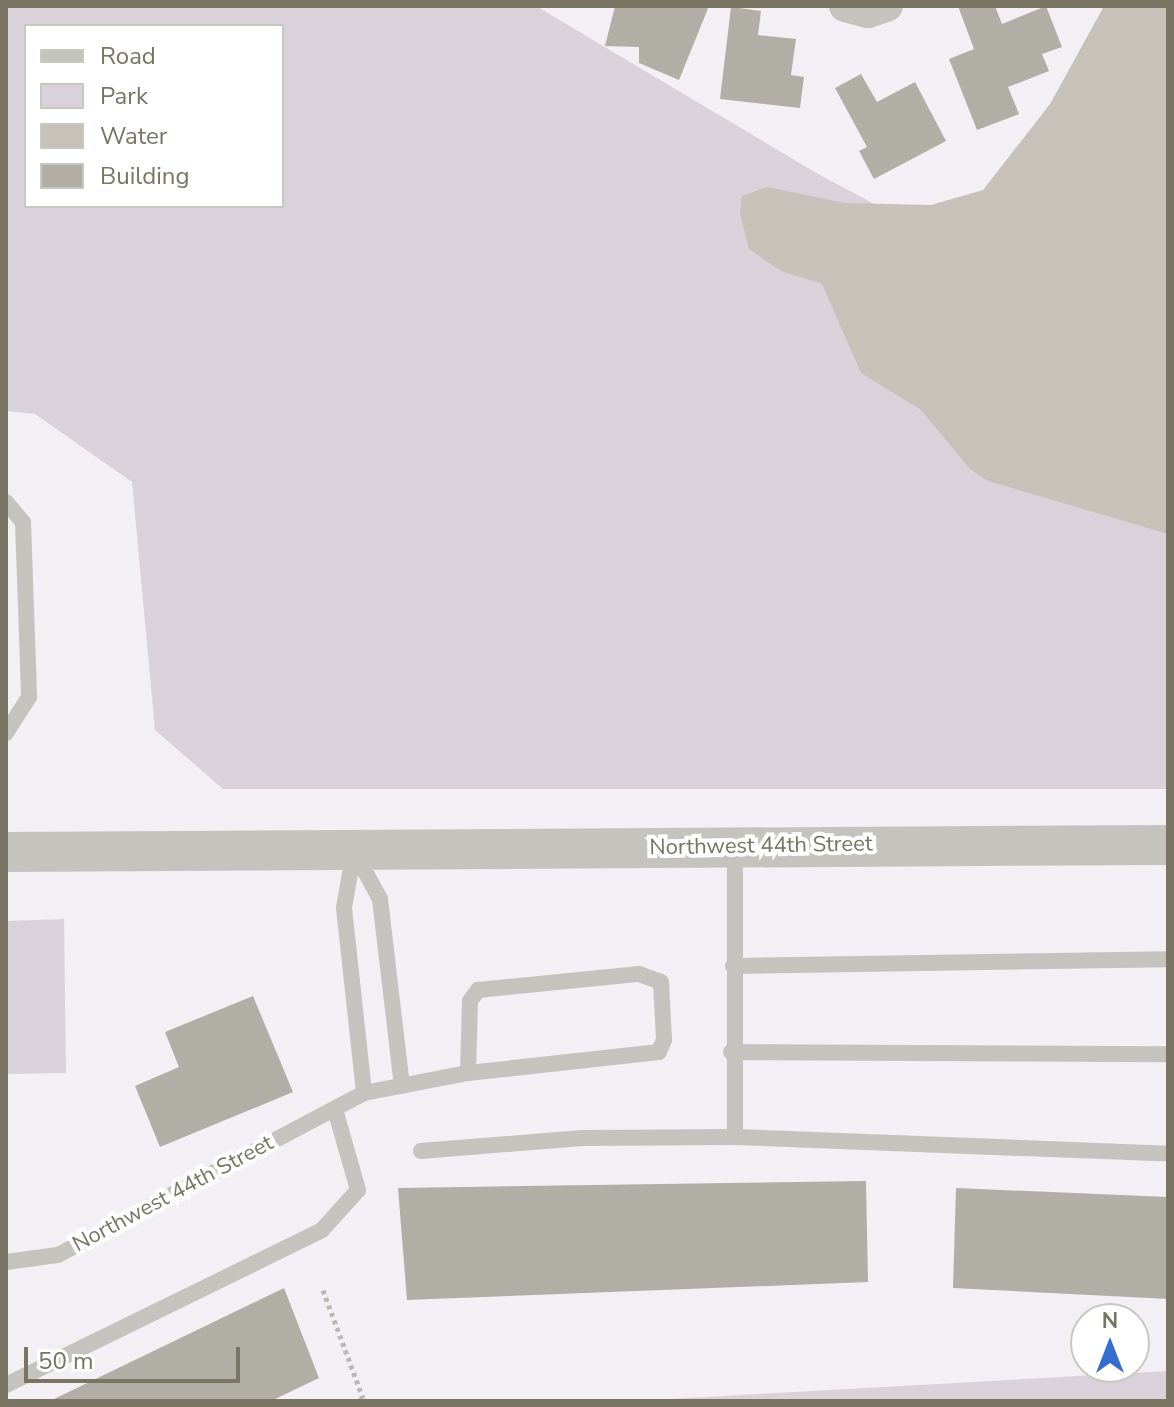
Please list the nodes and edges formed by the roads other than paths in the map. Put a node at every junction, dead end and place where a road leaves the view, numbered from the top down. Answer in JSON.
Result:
{"nodes":[{"id":1,"x":845,"y":6,"type":"edge"},
{"id":2,"x":887,"y":6,"type":"edge"},
{"id":3,"x":6,"y":502,"type":"edge"},
{"id":4,"x":6,"y":733,"type":"edge"},
{"id":5,"x":1168,"y":845,"type":"edge"},
{"id":6,"x":735,"y":847,"type":"junction"},
{"id":7,"x":354,"y":851,"type":"junction"},
{"id":8,"x":6,"y":852,"type":"edge"},
{"id":9,"x":1168,"y":959,"type":"edge"},
{"id":10,"x":733,"y":966,"type":"junction"},
{"id":11,"x":731,"y":1052,"type":"junction"},
{"id":12,"x":1168,"y":1054,"type":"edge"},
{"id":13,"x":468,"y":1073,"type":"junction"},
{"id":14,"x":402,"y":1086,"type":"junction"},
{"id":15,"x":364,"y":1093,"type":"junction"},
{"id":16,"x":335,"y":1109,"type":"junction"},
{"id":17,"x":735,"y":1137,"type":"junction"},
{"id":18,"x":421,"y":1151,"type":"dead end"},
{"id":19,"x":1168,"y":1154,"type":"edge"},
{"id":20,"x":6,"y":1262,"type":"edge"},
{"id":21,"x":6,"y":1385,"type":"edge"}],
"edges":[{"from":1,"to":2,"type":"street"},
{"from":3,"to":4,"type":"lane"},
{"from":5,"to":6,"type":"street","name":"Northwest 44th Street"},
{"from":6,"to":7,"type":"street","name":"Northwest 44th Street"},
{"from":6,"to":10,"type":"lane"},
{"from":7,"to":8,"type":"street","name":"Northwest 44th Street"},
{"from":7,"to":14,"type":"lane"},
{"from":7,"to":15,"type":"lane"},
{"from":9,"to":10,"type":"lane"},
{"from":10,"to":11,"type":"lane"},
{"from":11,"to":12,"type":"lane"},
{"from":11,"to":17,"type":"lane"},
{"from":13,"to":13,"type":"lane","name":"Northwest 44th Street"},
{"from":13,"to":14,"type":"lane","name":"Northwest 44th Street"},
{"from":14,"to":15,"type":"lane","name":"Northwest 44th Street"},
{"from":15,"to":16,"type":"lane","name":"Northwest 44th Street"},
{"from":16,"to":20,"type":"lane","name":"Northwest 44th Street"},
{"from":16,"to":21,"type":"lane"},
{"from":17,"to":18,"type":"lane"},
{"from":17,"to":19,"type":"lane"}]}
